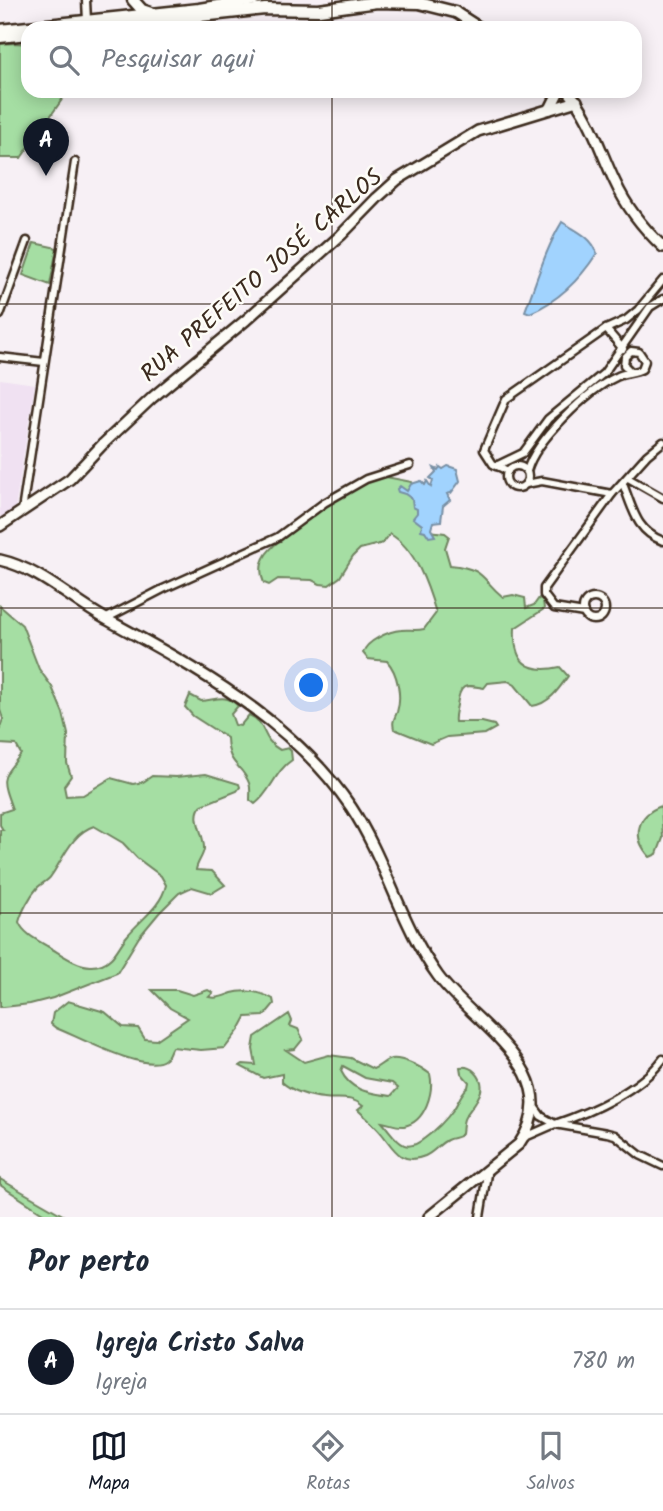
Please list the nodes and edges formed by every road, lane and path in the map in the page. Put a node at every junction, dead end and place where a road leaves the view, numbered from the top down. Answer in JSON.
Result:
{"nodes":[{"id":1,"x":86,"y":0,"type":"edge"},
{"id":2,"x":130,"y":0,"type":"edge"},
{"id":3,"x":255,"y":0,"type":"edge"},
{"id":4,"x":309,"y":0,"type":"edge"},
{"id":5,"x":453,"y":0,"type":"edge"},
{"id":6,"x":380,"y":1,"type":"edge"},
{"id":7,"x":319,"y":10,"type":"junction"},
{"id":8,"x":455,"y":12,"type":"junction"},
{"id":9,"x":152,"y":13,"type":"junction"},
{"id":10,"x":113,"y":18,"type":"junction"},
{"id":11,"x":89,"y":21,"type":"edge"},
{"id":12,"x":101,"y":21,"type":"edge"},
{"id":13,"x":124,"y":21,"type":"edge"},
{"id":14,"x":469,"y":21,"type":"edge"},
{"id":15,"x":21,"y":29,"type":"edge"},
{"id":16,"x":0,"y":30,"type":"edge"},
{"id":17,"x":21,"y":35,"type":"edge"},
{"id":18,"x":0,"y":37,"type":"edge"},
{"id":19,"x":557,"y":98,"type":"edge"},
{"id":20,"x":574,"y":98,"type":"edge"},
{"id":21,"x":577,"y":101,"type":"junction"},
{"id":22,"x":550,"y":109,"type":"junction"},
{"id":23,"x":75,"y":162,"type":"dead end"},
{"id":24,"x":27,"y":241,"type":"dead end"},
{"id":25,"x":663,"y":247,"type":"edge"},
{"id":26,"x":663,"y":280,"type":"edge"},
{"id":27,"x":663,"y":299,"type":"edge"},
{"id":28,"x":0,"y":315,"type":"edge"},
{"id":29,"x":606,"y":329,"type":"junction"},
{"id":30,"x":623,"y":349,"type":"junction"},
{"id":31,"x":0,"y":357,"type":"edge"},
{"id":32,"x":623,"y":361,"type":"junction"},
{"id":33,"x":44,"y":362,"type":"junction"},
{"id":34,"x":629,"y":372,"type":"junction"},
{"id":35,"x":614,"y":378,"type":"junction"},
{"id":36,"x":663,"y":442,"type":"edge"},
{"id":37,"x":533,"y":456,"type":"junction"},
{"id":38,"x":410,"y":465,"type":"dead end"},
{"id":39,"x":496,"y":466,"type":"junction"},
{"id":40,"x":519,"y":466,"type":"junction"},
{"id":41,"x":508,"y":471,"type":"junction"},
{"id":42,"x":528,"y":472,"type":"junction"},
{"id":43,"x":542,"y":481,"type":"junction"},
{"id":44,"x":626,"y":481,"type":"junction"},
{"id":45,"x":526,"y":484,"type":"junction"},
{"id":46,"x":612,"y":494,"type":"junction"},
{"id":47,"x":663,"y":498,"type":"edge"},
{"id":48,"x":22,"y":512,"type":"junction"},
{"id":49,"x":0,"y":526,"type":"edge"},
{"id":50,"x":663,"y":541,"type":"edge"},
{"id":51,"x":0,"y":560,"type":"edge"},
{"id":52,"x":584,"y":603,"type":"junction"},
{"id":53,"x":566,"y":610,"type":"junction"},
{"id":54,"x":583,"y":613,"type":"junction"},
{"id":55,"x":105,"y":619,"type":"junction"},
{"id":56,"x":663,"y":1059,"type":"edge"},
{"id":57,"x":533,"y":1105,"type":"junction"},
{"id":58,"x":555,"y":1124,"type":"junction"},
{"id":59,"x":523,"y":1138,"type":"junction"},
{"id":60,"x":663,"y":1166,"type":"edge"},
{"id":61,"x":486,"y":1170,"type":"junction"},
{"id":62,"x":429,"y":1217,"type":"edge"},
{"id":63,"x":480,"y":1217,"type":"edge"}],
"edges":[{"from":1,"to":11,"type":"street"},
{"from":2,"to":9,"type":"main road"},
{"from":2,"to":10,"type":"main road"},
{"from":3,"to":9,"type":"main road"},
{"from":4,"to":7,"type":"main road"},
{"from":5,"to":8,"type":"main road"},
{"from":6,"to":7,"type":"main road"},
{"from":6,"to":8,"type":"main road"},
{"from":7,"to":13,"type":"main road"},
{"from":8,"to":14,"type":"street"},
{"from":9,"to":10,"type":"main road"},
{"from":10,"to":12,"type":"main road"},
{"from":15,"to":16,"type":"main road"},
{"from":17,"to":18,"type":"main road"},
{"from":19,"to":22,"type":"street"},
{"from":20,"to":21,"type":"street"},
{"from":21,"to":22,"type":"street","name":"RUA PREFEITO JOSÉ CARLOS"},
{"from":21,"to":25,"type":"street"},
{"from":22,"to":48,"type":"street","name":"RUA PREFEITO JOSÉ CARLOS"},
{"from":23,"to":33,"type":"street"},
{"from":24,"to":28,"type":"street"},
{"from":26,"to":29,"type":"street"},
{"from":27,"to":30,"type":"street"},
{"from":29,"to":30,"type":"street"},
{"from":29,"to":39,"type":"street"},
{"from":30,"to":39,"type":"street"},
{"from":31,"to":33,"type":"street"},
{"from":32,"to":34,"type":"street"},
{"from":32,"to":34,"type":"street"},
{"from":32,"to":35,"type":"street"},
{"from":33,"to":48,"type":"street"},
{"from":34,"to":35,"type":"street"},
{"from":35,"to":37,"type":"street"},
{"from":36,"to":44,"type":"street"},
{"from":37,"to":40,"type":"street"},
{"from":37,"to":42,"type":"street"},
{"from":38,"to":55,"type":"street"},
{"from":39,"to":41,"type":"street"},
{"from":40,"to":41,"type":"street"},
{"from":40,"to":42,"type":"street"},
{"from":41,"to":45,"type":"street"},
{"from":42,"to":43,"type":"street"},
{"from":42,"to":45,"type":"street"},
{"from":43,"to":45,"type":"street"},
{"from":43,"to":46,"type":"street"},
{"from":44,"to":46,"type":"street"},
{"from":44,"to":47,"type":"street"},
{"from":44,"to":50,"type":"street"},
{"from":46,"to":53,"type":"street"},
{"from":48,"to":49,"type":"street","name":"RUA PREFEITO JOSÉ CARLOS"},
{"from":51,"to":55,"type":"street"},
{"from":52,"to":53,"type":"street"},
{"from":52,"to":54,"type":"street"},
{"from":52,"to":54,"type":"street"},
{"from":53,"to":54,"type":"street"},
{"from":55,"to":57,"type":"street"},
{"from":56,"to":58,"type":"street"},
{"from":57,"to":58,"type":"street"},
{"from":57,"to":59,"type":"street"},
{"from":58,"to":59,"type":"street"},
{"from":58,"to":60,"type":"street"},
{"from":59,"to":61,"type":"street"},
{"from":61,"to":62,"type":"street"},
{"from":61,"to":63,"type":"street"}]}
